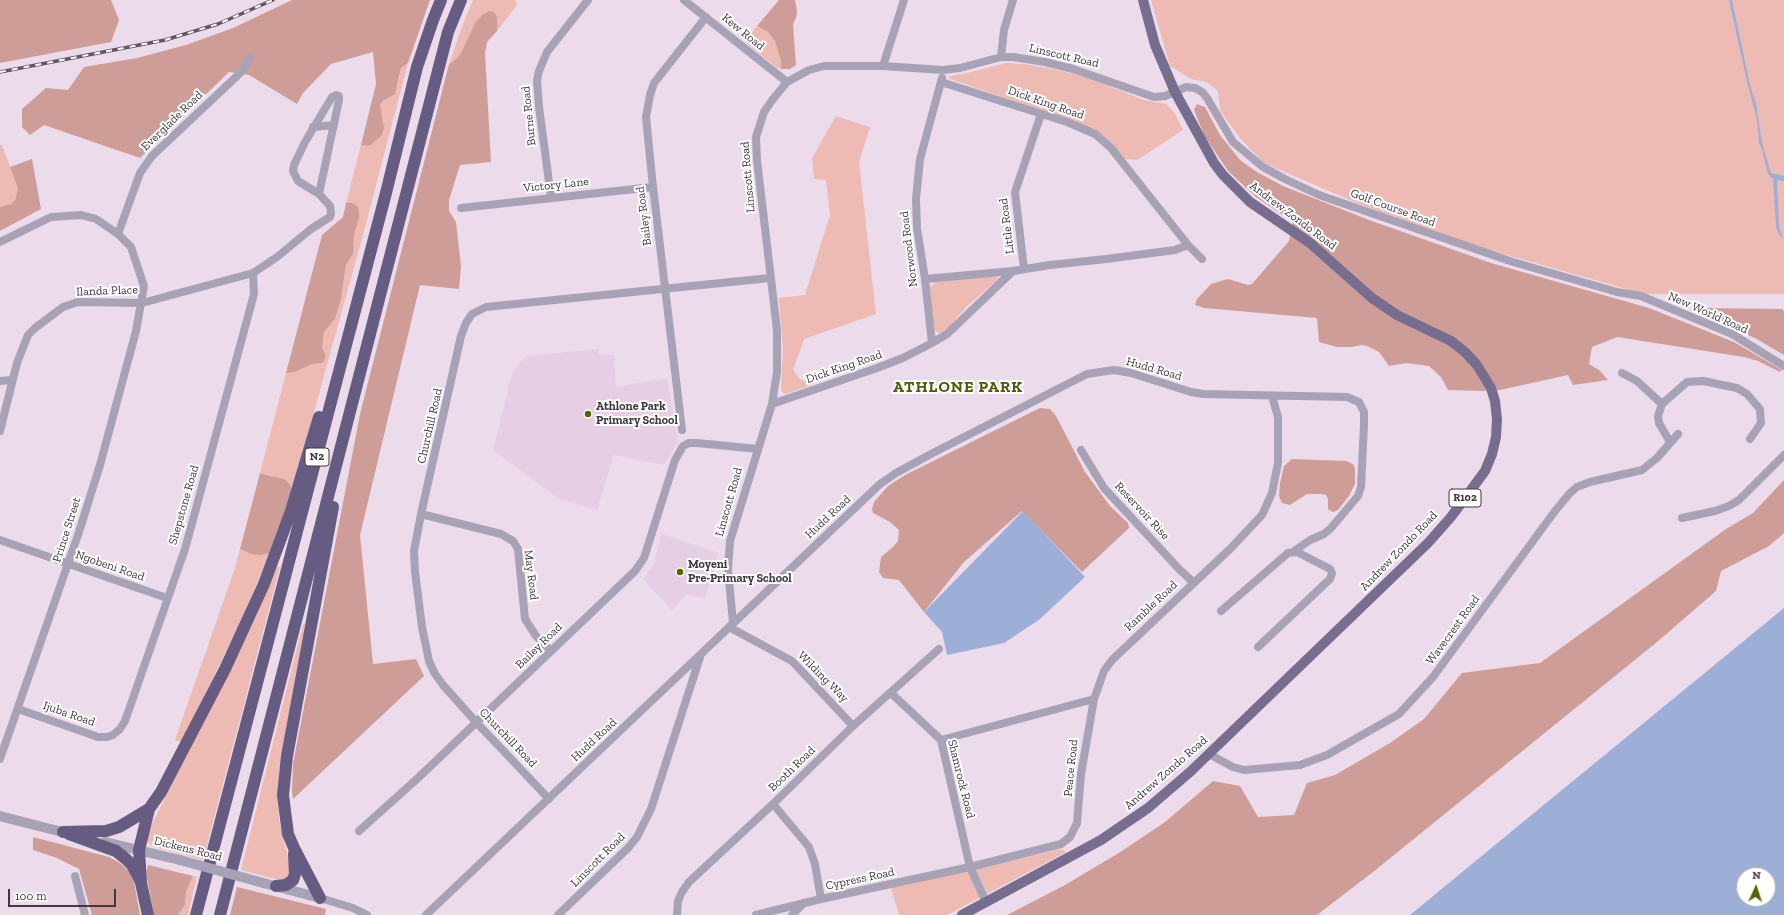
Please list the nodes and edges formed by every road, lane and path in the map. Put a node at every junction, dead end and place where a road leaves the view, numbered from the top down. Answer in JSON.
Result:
{"nodes":[{"id":1,"x":442,"y":0,"type":"edge"},
{"id":2,"x":461,"y":0,"type":"edge"},
{"id":3,"x":588,"y":0,"type":"edge"},
{"id":4,"x":684,"y":0,"type":"edge"},
{"id":5,"x":904,"y":0,"type":"edge"},
{"id":6,"x":1013,"y":0,"type":"edge"},
{"id":7,"x":1143,"y":0,"type":"edge"},
{"id":8,"x":706,"y":18,"type":"junction"},
{"id":9,"x":250,"y":57,"type":"dead end"},
{"id":10,"x":1000,"y":57,"type":"junction"},
{"id":11,"x":883,"y":66,"type":"junction"},
{"id":12,"x":943,"y":70,"type":"junction"},
{"id":13,"x":787,"y":82,"type":"junction"},
{"id":14,"x":941,"y":82,"type":"junction"},
{"id":15,"x":1175,"y":92,"type":"junction"},
{"id":16,"x":1041,"y":114,"type":"junction"},
{"id":17,"x":334,"y":125,"type":"junction"},
{"id":18,"x":314,"y":127,"type":"junction"},
{"id":19,"x":653,"y":187,"type":"junction"},
{"id":20,"x":319,"y":194,"type":"junction"},
{"id":21,"x":551,"y":197,"type":"junction"},
{"id":22,"x":462,"y":208,"type":"dead end"},
{"id":23,"x":118,"y":234,"type":"junction"},
{"id":24,"x":0,"y":242,"type":"edge"},
{"id":25,"x":1188,"y":245,"type":"junction"},
{"id":26,"x":1202,"y":259,"type":"dead end"},
{"id":27,"x":1024,"y":269,"type":"junction"},
{"id":28,"x":1013,"y":271,"type":"junction"},
{"id":29,"x":253,"y":273,"type":"junction"},
{"id":30,"x":770,"y":278,"type":"junction"},
{"id":31,"x":924,"y":279,"type":"junction"},
{"id":32,"x":665,"y":288,"type":"junction"},
{"id":33,"x":1641,"y":296,"type":"joint"},
{"id":34,"x":142,"y":303,"type":"junction"},
{"id":35,"x":932,"y":343,"type":"junction"},
{"id":36,"x":1784,"y":366,"type":"edge"},
{"id":37,"x":1622,"y":374,"type":"dead end"},
{"id":38,"x":12,"y":380,"type":"junction"},
{"id":39,"x":0,"y":381,"type":"edge"},
{"id":40,"x":333,"y":396,"type":"junction"},
{"id":41,"x":1272,"y":396,"type":"junction"},
{"id":42,"x":772,"y":404,"type":"junction"},
{"id":43,"x":1662,"y":404,"type":"junction"},
{"id":44,"x":347,"y":425,"type":"junction"},
{"id":45,"x":682,"y":430,"type":"dead end"},
{"id":46,"x":0,"y":431,"type":"edge"},
{"id":47,"x":1678,"y":434,"type":"dead end"},
{"id":48,"x":1750,"y":439,"type":"dead end"},
{"id":49,"x":1670,"y":442,"type":"junction"},
{"id":50,"x":758,"y":449,"type":"junction"},
{"id":51,"x":1081,"y":450,"type":"dead end"},
{"id":52,"x":1784,"y":455,"type":"edge"},
{"id":53,"x":421,"y":514,"type":"junction"},
{"id":54,"x":1682,"y":518,"type":"dead end"},
{"id":55,"x":0,"y":540,"type":"edge"},
{"id":56,"x":1293,"y":552,"type":"junction"},
{"id":57,"x":68,"y":564,"type":"junction"},
{"id":58,"x":1194,"y":583,"type":"junction"},
{"id":59,"x":167,"y":598,"type":"junction"},
{"id":60,"x":1221,"y":611,"type":"dead end"},
{"id":61,"x":731,"y":626,"type":"junction"},
{"id":62,"x":1258,"y":647,"type":"dead end"},
{"id":63,"x":939,"y":648,"type":"dead end"},
{"id":64,"x":551,"y":651,"type":"junction"},
{"id":65,"x":700,"y":656,"type":"junction"},
{"id":66,"x":891,"y":693,"type":"junction"},
{"id":67,"x":1094,"y":699,"type":"junction"},
{"id":68,"x":18,"y":709,"type":"junction"},
{"id":69,"x":476,"y":722,"type":"junction"},
{"id":70,"x":853,"y":726,"type":"junction"},
{"id":71,"x":113,"y":735,"type":"joint"},
{"id":72,"x":941,"y":740,"type":"junction"},
{"id":73,"x":1209,"y":754,"type":"junction"},
{"id":74,"x":0,"y":759,"type":"edge"},
{"id":75,"x":549,"y":799,"type":"junction"},
{"id":76,"x":773,"y":804,"type":"junction"},
{"id":77,"x":149,"y":809,"type":"junction"},
{"id":78,"x":0,"y":816,"type":"edge"},
{"id":79,"x":359,"y":831,"type":"dead end"},
{"id":80,"x":63,"y":832,"type":"junction"},
{"id":81,"x":1070,"y":837,"type":"joint"},
{"id":82,"x":294,"y":848,"type":"junction"},
{"id":83,"x":139,"y":850,"type":"junction"},
{"id":84,"x":970,"y":867,"type":"junction"},
{"id":85,"x":75,"y":876,"type":"dead end"},
{"id":86,"x":141,"y":883,"type":"junction"},
{"id":87,"x":276,"y":886,"type":"junction"},
{"id":88,"x":320,"y":898,"type":"junction"},
{"id":89,"x":821,"y":899,"type":"junction"},
{"id":90,"x":986,"y":902,"type":"junction"},
{"id":91,"x":805,"y":903,"type":"junction"},
{"id":92,"x":85,"y":915,"type":"edge"},
{"id":93,"x":148,"y":915,"type":"edge"},
{"id":94,"x":196,"y":915,"type":"edge"},
{"id":95,"x":220,"y":915,"type":"edge"},
{"id":96,"x":367,"y":915,"type":"edge"},
{"id":97,"x":426,"y":915,"type":"edge"},
{"id":98,"x":558,"y":915,"type":"edge"},
{"id":99,"x":677,"y":915,"type":"edge"},
{"id":100,"x":756,"y":915,"type":"edge"},
{"id":101,"x":792,"y":915,"type":"edge"},
{"id":102,"x":962,"y":915,"type":"edge"}],
"edges":[{"from":1,"to":40,"type":"highway","number":"N2"},
{"from":2,"to":44,"type":"highway","number":"N2"},
{"from":3,"to":21,"type":"street","name":"Burne Road"},
{"from":4,"to":8,"type":"street","name":"Kew Road"},
{"from":5,"to":11,"type":"street"},
{"from":6,"to":10,"type":"street"},
{"from":7,"to":15,"type":"main road","name":"Andrew Zondo Road","number":"R102"},
{"from":8,"to":13,"type":"street","name":"Kew Road"},
{"from":8,"to":19,"type":"street","name":"Bailey Road"},
{"from":9,"to":23,"type":"street","name":"Everglade Road"},
{"from":10,"to":12,"type":"street","name":"Linscott Road"},
{"from":10,"to":15,"type":"street","name":"Linscott Road"},
{"from":11,"to":12,"type":"street","name":"Linscott Road"},
{"from":11,"to":13,"type":"street","name":"Linscott Road"},
{"from":12,"to":14,"type":"street","name":"Norwood Road"},
{"from":13,"to":30,"type":"street","name":"Linscott Road"},
{"from":14,"to":16,"type":"street","name":"Dick King Road"},
{"from":14,"to":31,"type":"street","name":"Norwood Road"},
{"from":15,"to":33,"type":"street","name":"Golf Course Road"},
{"from":15,"to":73,"type":"main road","name":"Andrew Zondo Road","number":"R102"},
{"from":16,"to":25,"type":"street","name":"Dick King Road"},
{"from":16,"to":27,"type":"street","name":"Little Road"},
{"from":17,"to":18,"type":"street"},
{"from":17,"to":18,"type":"street"},
{"from":17,"to":20,"type":"street"},
{"from":18,"to":20,"type":"street"},
{"from":19,"to":21,"type":"street","name":"Victory Lane"},
{"from":19,"to":32,"type":"street","name":"Bailey Road"},
{"from":20,"to":29,"type":"street","name":"Ilanda Place"},
{"from":21,"to":22,"type":"street","name":"Victory Lane"},
{"from":23,"to":24,"type":"street","name":"Prince Street"},
{"from":23,"to":34,"type":"street","name":"Prince Street"},
{"from":25,"to":26,"type":"street","name":"Dick King Road"},
{"from":25,"to":27,"type":"street"},
{"from":27,"to":28,"type":"street"},
{"from":28,"to":31,"type":"street"},
{"from":28,"to":35,"type":"street","name":"Dick King Road"},
{"from":29,"to":34,"type":"street","name":"Ilanda Place"},
{"from":29,"to":59,"type":"street","name":"Shepstone Road"},
{"from":30,"to":32,"type":"street","name":"Churchill Road"},
{"from":30,"to":42,"type":"street","name":"Linscott Road"},
{"from":31,"to":35,"type":"street","name":"Norwood Road"},
{"from":32,"to":45,"type":"street","name":"Bailey Road"},
{"from":32,"to":53,"type":"street","name":"Churchill Road"},
{"from":33,"to":36,"type":"street","name":"New World Road"},
{"from":34,"to":38,"type":"street","name":"Ilanda Place"},
{"from":34,"to":57,"type":"street","name":"Prince Street"},
{"from":35,"to":42,"type":"street","name":"Dick King Road"},
{"from":37,"to":43,"type":"street"},
{"from":38,"to":39,"type":"street"},
{"from":38,"to":46,"type":"street","name":"Ilanda Place"},
{"from":40,"to":77,"type":"highway"},
{"from":40,"to":94,"type":"highway","number":"N2"},
{"from":41,"to":56,"type":"street","name":"Hudd Road"},
{"from":41,"to":58,"type":"street","name":"Ramble Road"},
{"from":41,"to":61,"type":"street","name":"Hudd Road"},
{"from":42,"to":50,"type":"street","name":"Linscott Road"},
{"from":43,"to":48,"type":"street"},
{"from":43,"to":49,"type":"street"},
{"from":44,"to":82,"type":"highway"},
{"from":44,"to":95,"type":"highway","number":"N2"},
{"from":47,"to":49,"type":"street","name":"Wavecrest Road"},
{"from":49,"to":73,"type":"street","name":"Wavecrest Road"},
{"from":50,"to":61,"type":"street","name":"Linscott Road"},
{"from":50,"to":64,"type":"street","name":"Bailey Road"},
{"from":51,"to":58,"type":"street","name":"Reservoir Rise"},
{"from":52,"to":54,"type":"street"},
{"from":53,"to":64,"type":"street","name":"May Road"},
{"from":53,"to":69,"type":"street","name":"Churchill Road"},
{"from":55,"to":57,"type":"street","name":"Ngobeni Road"},
{"from":56,"to":60,"type":"street"},
{"from":56,"to":62,"type":"street"},
{"from":57,"to":59,"type":"street","name":"Ngobeni Road"},
{"from":57,"to":68,"type":"street","name":"Prince Street"},
{"from":58,"to":67,"type":"street","name":"Ramble Road"},
{"from":59,"to":71,"type":"street","name":"Shepstone Road"},
{"from":61,"to":65,"type":"street","name":"Hudd Road"},
{"from":61,"to":70,"type":"street","name":"Wilding Way"},
{"from":63,"to":66,"type":"street","name":"Booth Road"},
{"from":64,"to":69,"type":"street","name":"Bailey Road"},
{"from":65,"to":75,"type":"street","name":"Hudd Road"},
{"from":65,"to":98,"type":"street","name":"Linscott Road"},
{"from":66,"to":70,"type":"street","name":"Booth Road"},
{"from":66,"to":72,"type":"street","name":"Shamrock Road"},
{"from":67,"to":72,"type":"street"},
{"from":67,"to":81,"type":"street","name":"Peace Road"},
{"from":68,"to":71,"type":"street","name":"Ijuba Road"},
{"from":68,"to":74,"type":"street","name":"Prince Street"},
{"from":69,"to":75,"type":"street","name":"Churchill Road"},
{"from":69,"to":79,"type":"street","name":"Bailey Road"},
{"from":70,"to":76,"type":"street","name":"Booth Road"},
{"from":72,"to":84,"type":"street","name":"Shamrock Road"},
{"from":73,"to":90,"type":"main road","name":"Andrew Zondo Road","number":"R102"},
{"from":75,"to":97,"type":"street","name":"Hudd Road"},
{"from":76,"to":89,"type":"street"},
{"from":76,"to":99,"type":"street","name":"Booth Road"},
{"from":77,"to":80,"type":"highway"},
{"from":77,"to":83,"type":"highway"},
{"from":78,"to":80,"type":"street","name":"Dickens Road"},
{"from":80,"to":83,"type":"street","name":"Dickens Road"},
{"from":80,"to":86,"type":"highway"},
{"from":81,"to":84,"type":"street","name":"Cypress Road"},
{"from":82,"to":87,"type":"highway"},
{"from":82,"to":88,"type":"highway"},
{"from":83,"to":86,"type":"highway"},
{"from":83,"to":87,"type":"street","name":"Dickens Road","bridge":true},
{"from":84,"to":89,"type":"street","name":"Cypress Road"},
{"from":84,"to":90,"type":"street"},
{"from":85,"to":92,"type":"street"},
{"from":86,"to":93,"type":"highway"},
{"from":87,"to":88,"type":"street","name":"Dickens Road"},
{"from":88,"to":96,"type":"street","name":"Dickens Road"},
{"from":89,"to":91,"type":"street","name":"Cypress Road"},
{"from":90,"to":102,"type":"main road","name":"Andrew Zondo Road","number":"R102"},
{"from":91,"to":100,"type":"street","name":"Cypress Road"},
{"from":91,"to":101,"type":"street"}]}
